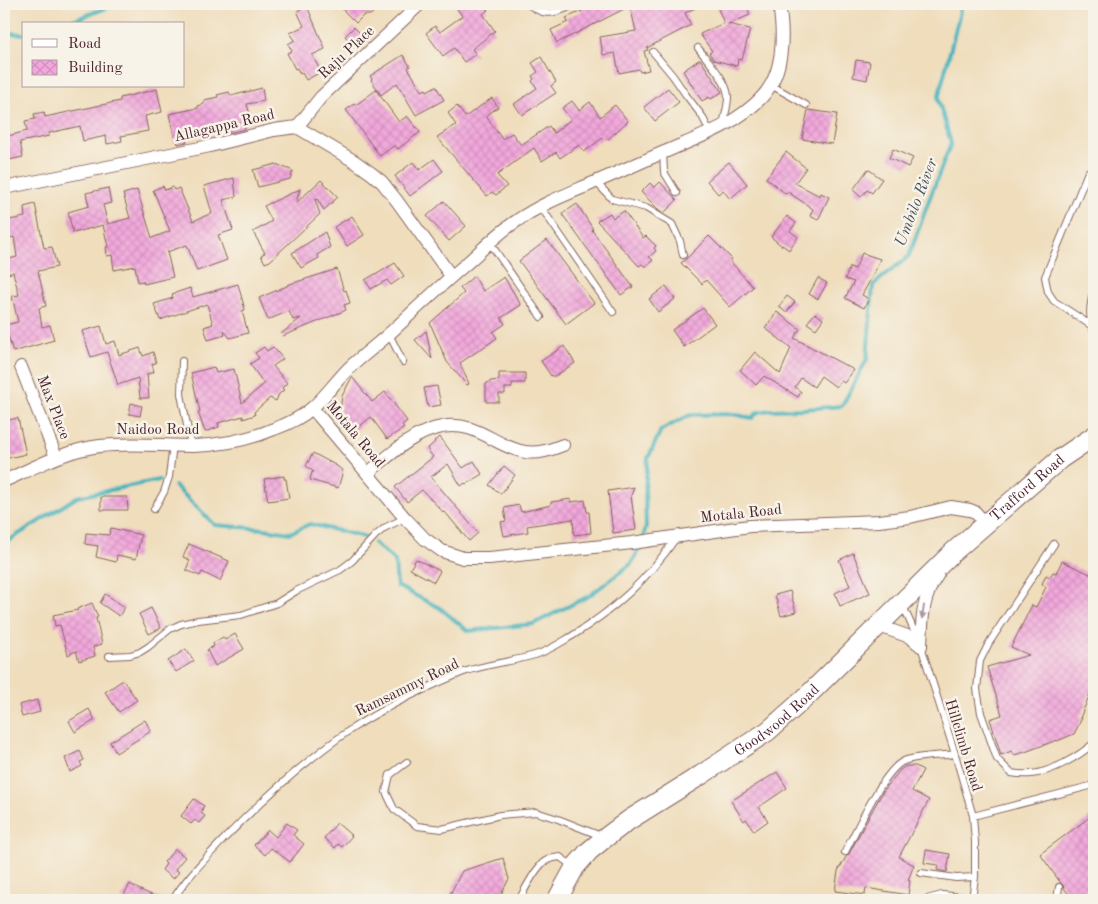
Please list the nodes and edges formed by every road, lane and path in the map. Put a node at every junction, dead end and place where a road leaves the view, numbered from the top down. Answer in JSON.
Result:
{"nodes":[{"id":1,"x":420,"y":4,"type":"edge"},
{"id":2,"x":528,"y":4,"type":"edge"},
{"id":3,"x":780,"y":4,"type":"edge"},
{"id":4,"x":567,"y":8,"type":"dead end"},
{"id":5,"x":698,"y":48,"type":"dead end"},
{"id":6,"x":653,"y":52,"type":"dead end"},
{"id":7,"x":771,"y":85,"type":"junction"},
{"id":8,"x":806,"y":105,"type":"dead end"},
{"id":9,"x":723,"y":125,"type":"junction"},
{"id":10,"x":297,"y":127,"type":"junction"},
{"id":11,"x":710,"y":132,"type":"junction"},
{"id":12,"x":663,"y":152,"type":"junction"},
{"id":13,"x":1094,"y":167,"type":"edge"},
{"id":14,"x":596,"y":182,"type":"junction"},
{"id":15,"x":4,"y":188,"type":"edge"},
{"id":16,"x":677,"y":193,"type":"dead end"},
{"id":17,"x":541,"y":207,"type":"junction"},
{"id":18,"x":490,"y":243,"type":"junction"},
{"id":19,"x":683,"y":256,"type":"dead end"},
{"id":20,"x":451,"y":276,"type":"junction"},
{"id":21,"x":1094,"y":289,"type":"edge"},
{"id":22,"x":614,"y":312,"type":"dead end"},
{"id":23,"x":541,"y":317,"type":"dead end"},
{"id":24,"x":1093,"y":329,"type":"edge"},
{"id":25,"x":389,"y":334,"type":"junction"},
{"id":26,"x":182,"y":361,"type":"dead end"},
{"id":27,"x":403,"y":362,"type":"dead end"},
{"id":28,"x":21,"y":367,"type":"dead end"},
{"id":29,"x":312,"y":408,"type":"junction"},
{"id":30,"x":1094,"y":436,"type":"edge"},
{"id":31,"x":173,"y":445,"type":"junction"},
{"id":32,"x":563,"y":445,"type":"dead end"},
{"id":33,"x":191,"y":446,"type":"junction"},
{"id":34,"x":56,"y":458,"type":"junction"},
{"id":35,"x":368,"y":473,"type":"junction"},
{"id":36,"x":4,"y":481,"type":"edge"},
{"id":37,"x":154,"y":509,"type":"dead end"},
{"id":38,"x":405,"y":518,"type":"junction"},
{"id":39,"x":986,"y":523,"type":"junction"},
{"id":40,"x":677,"y":537,"type":"junction"},
{"id":41,"x":1054,"y":544,"type":"dead end"},
{"id":42,"x":952,"y":553,"type":"junction"},
{"id":43,"x":902,"y":603,"type":"junction"},
{"id":44,"x":879,"y":626,"type":"junction"},
{"id":45,"x":921,"y":646,"type":"junction"},
{"id":46,"x":109,"y":656,"type":"dead end"},
{"id":47,"x":1094,"y":743,"type":"edge"},
{"id":48,"x":955,"y":754,"type":"junction"},
{"id":49,"x":407,"y":762,"type":"dead end"},
{"id":50,"x":1094,"y":785,"type":"edge"},
{"id":51,"x":973,"y":816,"type":"junction"},
{"id":52,"x":605,"y":838,"type":"junction"},
{"id":53,"x":845,"y":852,"type":"dead end"},
{"id":54,"x":575,"y":867,"type":"junction"},
{"id":55,"x":921,"y":873,"type":"dead end"},
{"id":56,"x":975,"y":876,"type":"junction"},
{"id":57,"x":1059,"y":887,"type":"dead end"},
{"id":58,"x":972,"y":899,"type":"edge"},
{"id":59,"x":173,"y":900,"type":"edge"},
{"id":60,"x":519,"y":900,"type":"edge"},
{"id":61,"x":557,"y":900,"type":"edge"},
{"id":62,"x":923,"y":900,"type":"edge"},
{"id":63,"x":1057,"y":900,"type":"edge"}],
"edges":[{"from":1,"to":10,"type":"street","name":"Raju Place"},
{"from":2,"to":4,"type":"lane"},
{"from":3,"to":7,"type":"street","name":"Motala Road"},
{"from":5,"to":9,"type":"lane"},
{"from":6,"to":11,"type":"lane"},
{"from":7,"to":8,"type":"lane"},
{"from":7,"to":9,"type":"street","name":"Motala Road"},
{"from":9,"to":11,"type":"street","name":"Motala Road"},
{"from":10,"to":15,"type":"street","name":"Allagappa Road"},
{"from":10,"to":20,"type":"street","name":"Allagappa Road"},
{"from":11,"to":12,"type":"street","name":"Motala Road"},
{"from":12,"to":14,"type":"street","name":"Motala Road"},
{"from":12,"to":16,"type":"lane"},
{"from":13,"to":24,"type":"lane"},
{"from":14,"to":17,"type":"street","name":"Motala Road"},
{"from":14,"to":19,"type":"lane"},
{"from":17,"to":18,"type":"street","name":"Motala Road"},
{"from":17,"to":22,"type":"lane"},
{"from":18,"to":20,"type":"street","name":"Motala Road"},
{"from":18,"to":23,"type":"lane"},
{"from":20,"to":25,"type":"street","name":"Motala Road"},
{"from":21,"to":24,"type":"lane"},
{"from":25,"to":27,"type":"lane"},
{"from":25,"to":29,"type":"street","name":"Motala Road"},
{"from":26,"to":33,"type":"lane"},
{"from":28,"to":34,"type":"street","name":"Max Place"},
{"from":29,"to":33,"type":"street","name":"Naidoo Road"},
{"from":29,"to":35,"type":"street","name":"Motala Road"},
{"from":30,"to":39,"type":"street","name":"Trafford Road"},
{"from":31,"to":33,"type":"street","name":"Naidoo Road"},
{"from":31,"to":34,"type":"street","name":"Naidoo Road"},
{"from":31,"to":37,"type":"lane"},
{"from":32,"to":35,"type":"street"},
{"from":34,"to":36,"type":"street","name":"Naidoo Road"},
{"from":35,"to":38,"type":"street","name":"Motala Road"},
{"from":38,"to":40,"type":"street","name":"Motala Road"},
{"from":38,"to":46,"type":"lane"},
{"from":39,"to":40,"type":"street","name":"Motala Road"},
{"from":39,"to":42,"type":"street","name":"Goodwood Road"},
{"from":40,"to":59,"type":"lane","name":"Ramsammy Road"},
{"from":41,"to":47,"type":"lane"},
{"from":42,"to":43,"type":"street","name":"Goodwood Road"},
{"from":42,"to":45,"type":"street","one_way":true},
{"from":43,"to":44,"type":"street","name":"Goodwood Road"},
{"from":43,"to":45,"type":"lane","name":"Hillclimb Road"},
{"from":44,"to":45,"type":"street"},
{"from":44,"to":52,"type":"street","name":"Goodwood Road"},
{"from":45,"to":48,"type":"lane","name":"Hillclimb Road"},
{"from":48,"to":51,"type":"lane","name":"Hillclimb Road"},
{"from":48,"to":53,"type":"lane"},
{"from":49,"to":52,"type":"lane"},
{"from":50,"to":51,"type":"lane"},
{"from":51,"to":56,"type":"lane","name":"Hillclimb Road"},
{"from":52,"to":54,"type":"street","name":"Goodwood Road"},
{"from":54,"to":60,"type":"lane"},
{"from":54,"to":61,"type":"street","name":"Goodwood Road"},
{"from":55,"to":56,"type":"lane"},
{"from":56,"to":58,"type":"lane","name":"Hillclimb Road"},
{"from":57,"to":63,"type":"lane"},
{"from":58,"to":62,"type":"lane"}]}
